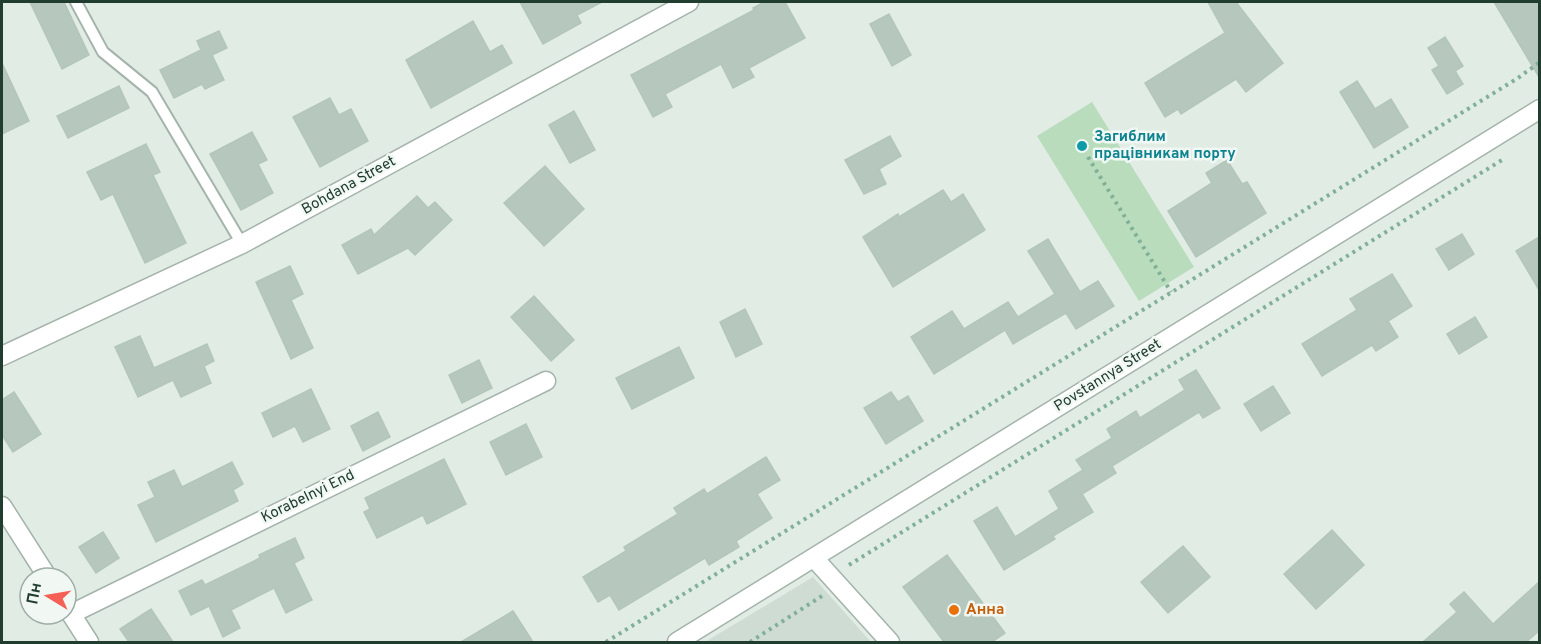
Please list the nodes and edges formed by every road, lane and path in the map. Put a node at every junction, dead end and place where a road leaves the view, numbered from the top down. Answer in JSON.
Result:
{"nodes":[{"id":1,"x":76,"y":2,"type":"edge"},
{"id":2,"x":689,"y":2,"type":"edge"},
{"id":3,"x":1539,"y":62,"type":"edge"},
{"id":4,"x":1539,"y":109,"type":"edge"},
{"id":5,"x":1507,"y":155,"type":"dead end"},
{"id":6,"x":1088,"y":157,"type":"dead end"},
{"id":7,"x":242,"y":244,"type":"junction"},
{"id":8,"x":1172,"y":292,"type":"junction"},
{"id":9,"x":2,"y":356,"type":"edge"},
{"id":10,"x":546,"y":381,"type":"dead end"},
{"id":11,"x":2,"y":506,"type":"edge"},
{"id":12,"x":814,"y":558,"type":"junction"},
{"id":13,"x":40,"y":566,"type":"edge"},
{"id":14,"x":835,"y":581,"type":"junction"},
{"id":15,"x":78,"y":605,"type":"edge"},
{"id":16,"x":78,"y":625,"type":"edge"},
{"id":17,"x":89,"y":642,"type":"edge"},
{"id":18,"x":606,"y":642,"type":"edge"},
{"id":19,"x":677,"y":642,"type":"edge"},
{"id":20,"x":750,"y":642,"type":"edge"},
{"id":21,"x":890,"y":642,"type":"edge"}],
"edges":[{"from":1,"to":7,"type":"lane"},
{"from":2,"to":7,"type":"street","name":"Bohdana Street"},
{"from":3,"to":8,"type":"path"},
{"from":4,"to":12,"type":"street","name":"Povstannya Street"},
{"from":5,"to":14,"type":"path"},
{"from":6,"to":8,"type":"path"},
{"from":7,"to":9,"type":"street","name":"Bohdana Street"},
{"from":8,"to":18,"type":"path"},
{"from":10,"to":15,"type":"street","name":"Korabelnyi End"},
{"from":11,"to":13,"type":"street"},
{"from":12,"to":14,"type":"street"},
{"from":12,"to":19,"type":"street","name":"Povstannya Street"},
{"from":14,"to":20,"type":"path"},
{"from":14,"to":21,"type":"street"},
{"from":16,"to":17,"type":"street"}]}
